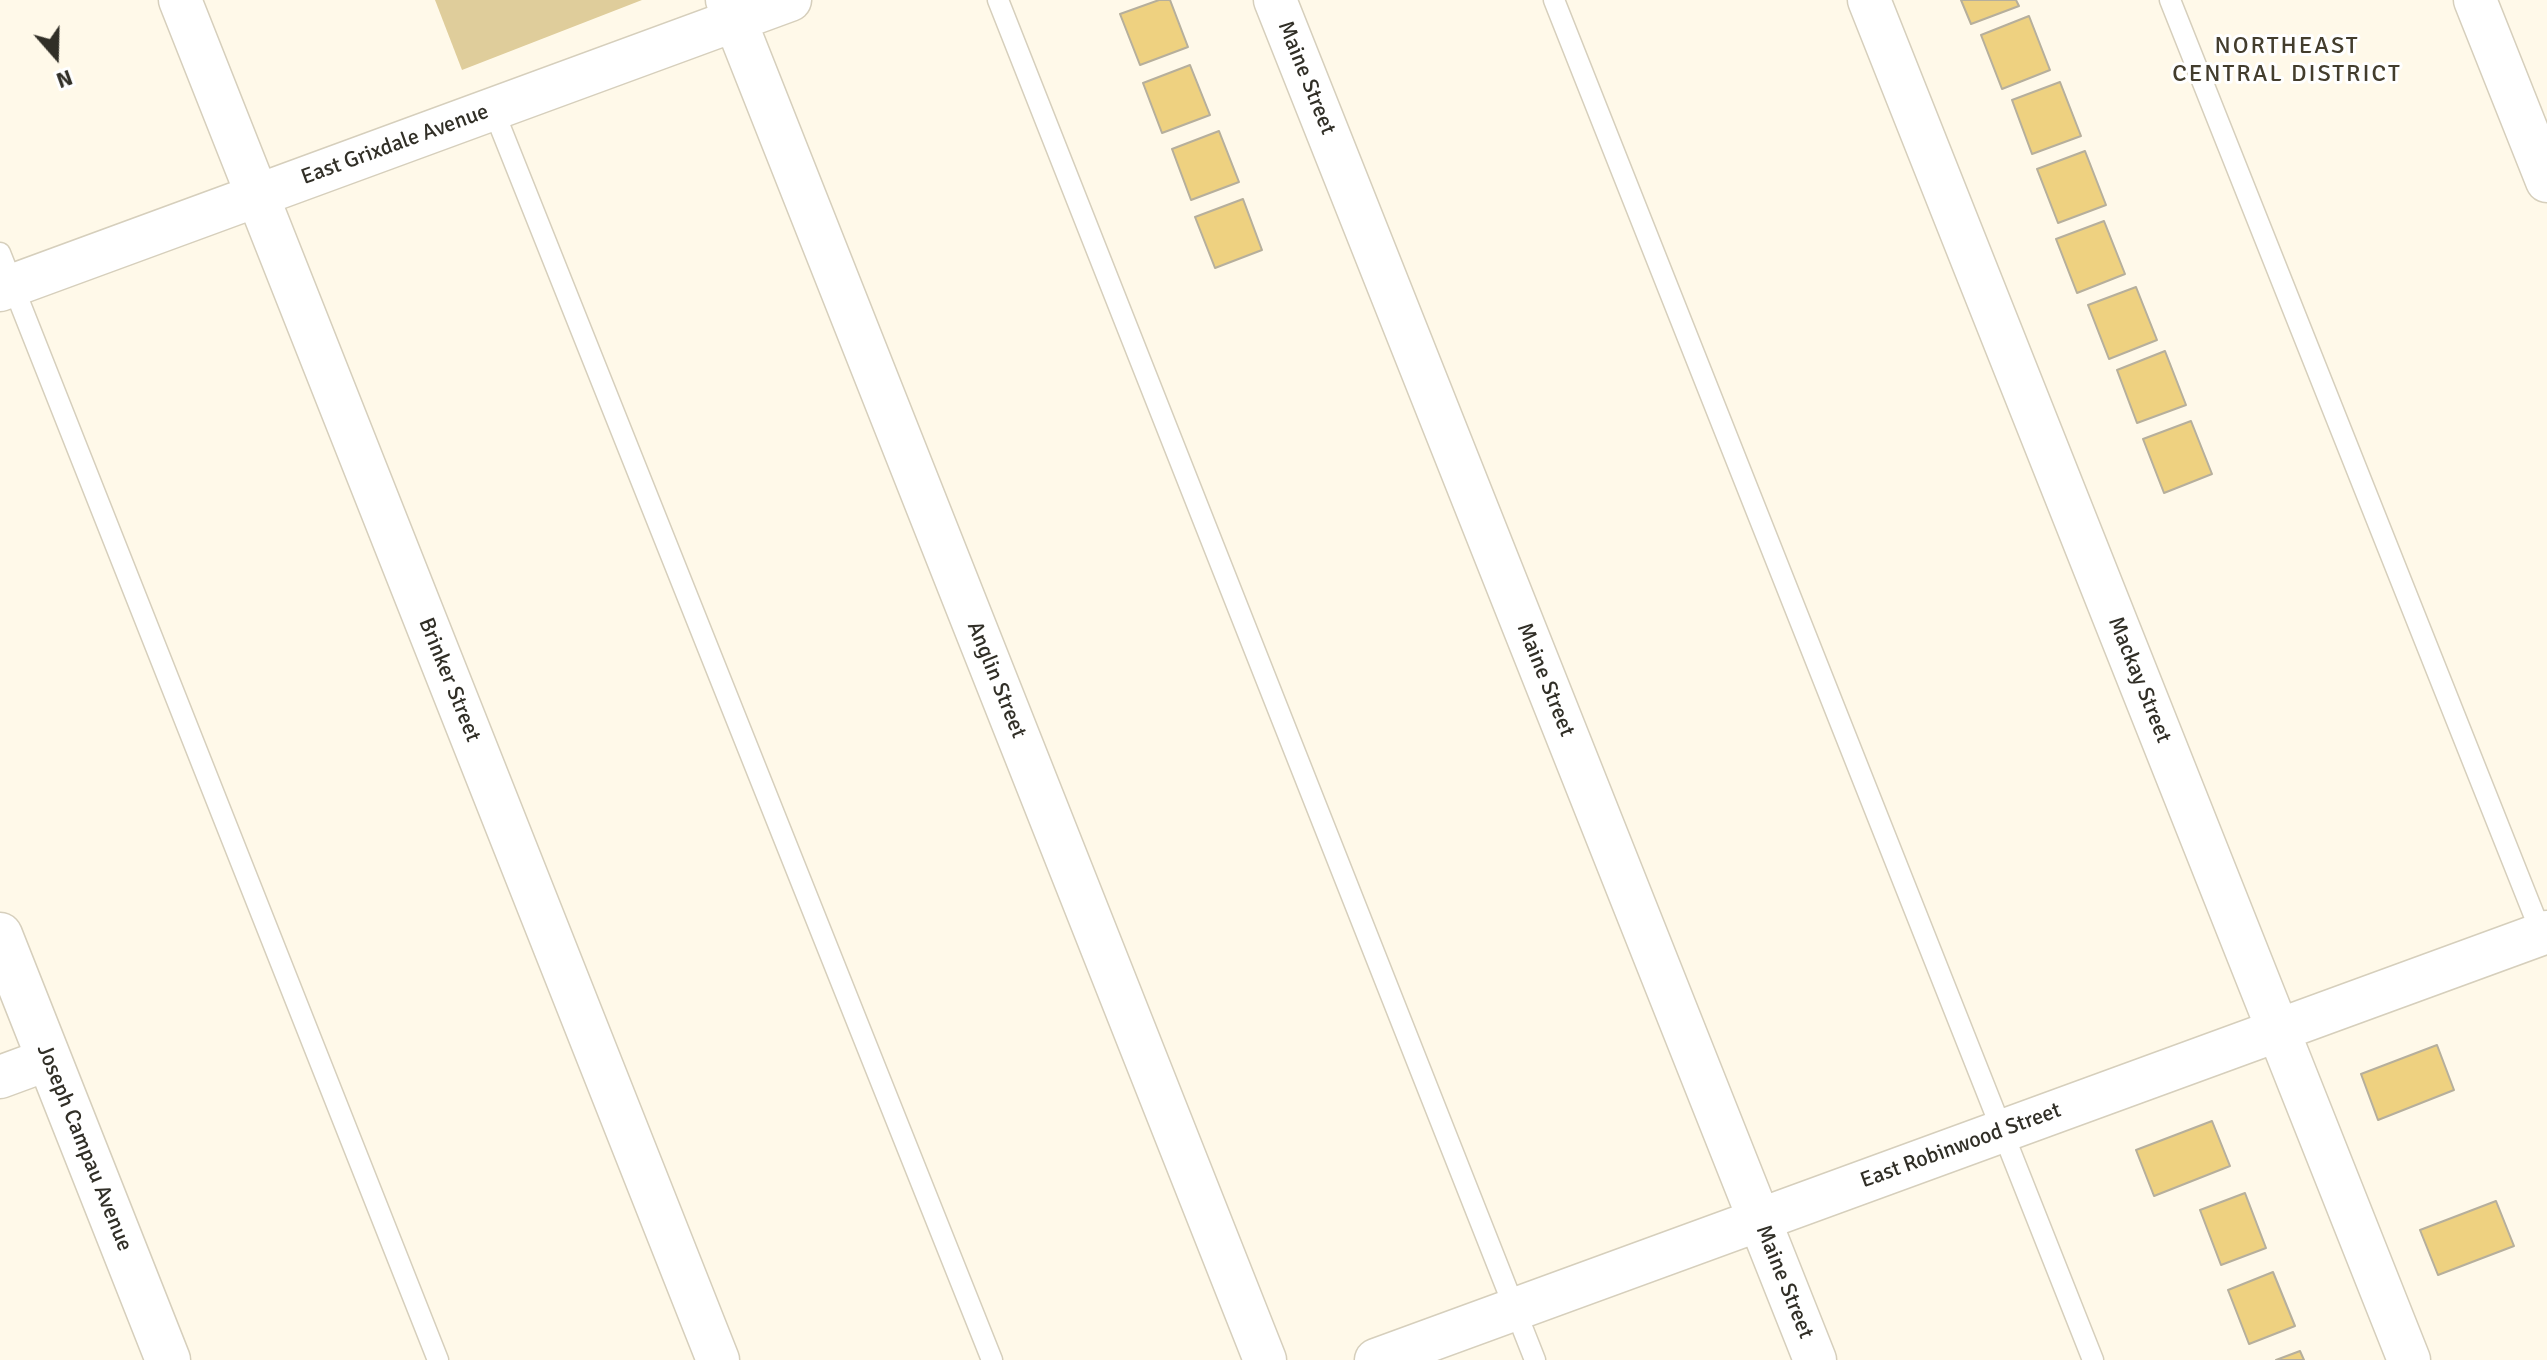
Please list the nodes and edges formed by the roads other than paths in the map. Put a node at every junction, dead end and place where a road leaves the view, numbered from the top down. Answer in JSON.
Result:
{"nodes":[{"id":1,"x":180,"y":0,"type":"edge"},
{"id":2,"x":790,"y":0,"type":"edge"},
{"id":3,"x":998,"y":0,"type":"edge"},
{"id":4,"x":1275,"y":0,"type":"edge"},
{"id":5,"x":1554,"y":0,"type":"edge"},
{"id":6,"x":1869,"y":0,"type":"edge"},
{"id":7,"x":2170,"y":0,"type":"edge"},
{"id":8,"x":2475,"y":0,"type":"edge"},
{"id":9,"x":731,"y":10,"type":"edge"},
{"id":10,"x":493,"y":109,"type":"junction"},
{"id":11,"x":2547,"y":181,"type":"edge"},
{"id":12,"x":257,"y":195,"type":"junction"},
{"id":13,"x":4,"y":276,"type":"edge"},
{"id":14,"x":0,"y":935,"type":"edge"},
{"id":15,"x":2545,"y":938,"type":"edge"},
{"id":16,"x":2278,"y":1030,"type":"junction"},
{"id":17,"x":49,"y":1059,"type":"junction"},
{"id":18,"x":0,"y":1077,"type":"edge"},
{"id":19,"x":2001,"y":1131,"type":"junction"},
{"id":20,"x":1759,"y":1220,"type":"junction"},
{"id":21,"x":1515,"y":1309,"type":"junction"},
{"id":22,"x":168,"y":1360,"type":"edge"},
{"id":23,"x":438,"y":1360,"type":"edge"},
{"id":24,"x":718,"y":1360,"type":"edge"},
{"id":25,"x":992,"y":1360,"type":"edge"},
{"id":26,"x":1265,"y":1360,"type":"edge"},
{"id":27,"x":1376,"y":1360,"type":"edge"},
{"id":28,"x":1535,"y":1360,"type":"edge"},
{"id":29,"x":1815,"y":1360,"type":"edge"},
{"id":30,"x":2093,"y":1360,"type":"edge"},
{"id":31,"x":2409,"y":1360,"type":"edge"}],
"edges":[{"from":1,"to":12,"type":"street","name":"Brinker Street"},
{"from":2,"to":9,"type":"street","name":"East Grixdale Avenue"},
{"from":3,"to":21,"type":"lane"},
{"from":4,"to":20,"type":"street","name":"Maine Street"},
{"from":5,"to":19,"type":"lane"},
{"from":6,"to":16,"type":"street","name":"Mackay Street"},
{"from":7,"to":15,"type":"lane"},
{"from":8,"to":11,"type":"street"},
{"from":9,"to":10,"type":"street","name":"East Grixdale Avenue"},
{"from":9,"to":26,"type":"street","name":"Anglin Street"},
{"from":10,"to":12,"type":"street","name":"East Grixdale Avenue"},
{"from":10,"to":25,"type":"lane"},
{"from":12,"to":13,"type":"street","name":"East Grixdale Avenue"},
{"from":12,"to":24,"type":"street","name":"Brinker Street"},
{"from":13,"to":23,"type":"lane"},
{"from":14,"to":17,"type":"street","name":"Joseph Campau Avenue"},
{"from":15,"to":16,"type":"street","name":"East Robinwood Street"},
{"from":16,"to":19,"type":"street","name":"East Robinwood Street"},
{"from":16,"to":31,"type":"street","name":"Mackay Street"},
{"from":17,"to":18,"type":"street"},
{"from":17,"to":22,"type":"street","name":"Joseph Campau Avenue"},
{"from":19,"to":20,"type":"street","name":"East Robinwood Street"},
{"from":19,"to":30,"type":"lane"},
{"from":20,"to":21,"type":"street","name":"East Robinwood Street"},
{"from":20,"to":29,"type":"street","name":"Maine Street"},
{"from":21,"to":27,"type":"street","name":"East Robinwood Street"},
{"from":21,"to":28,"type":"lane"}]}
